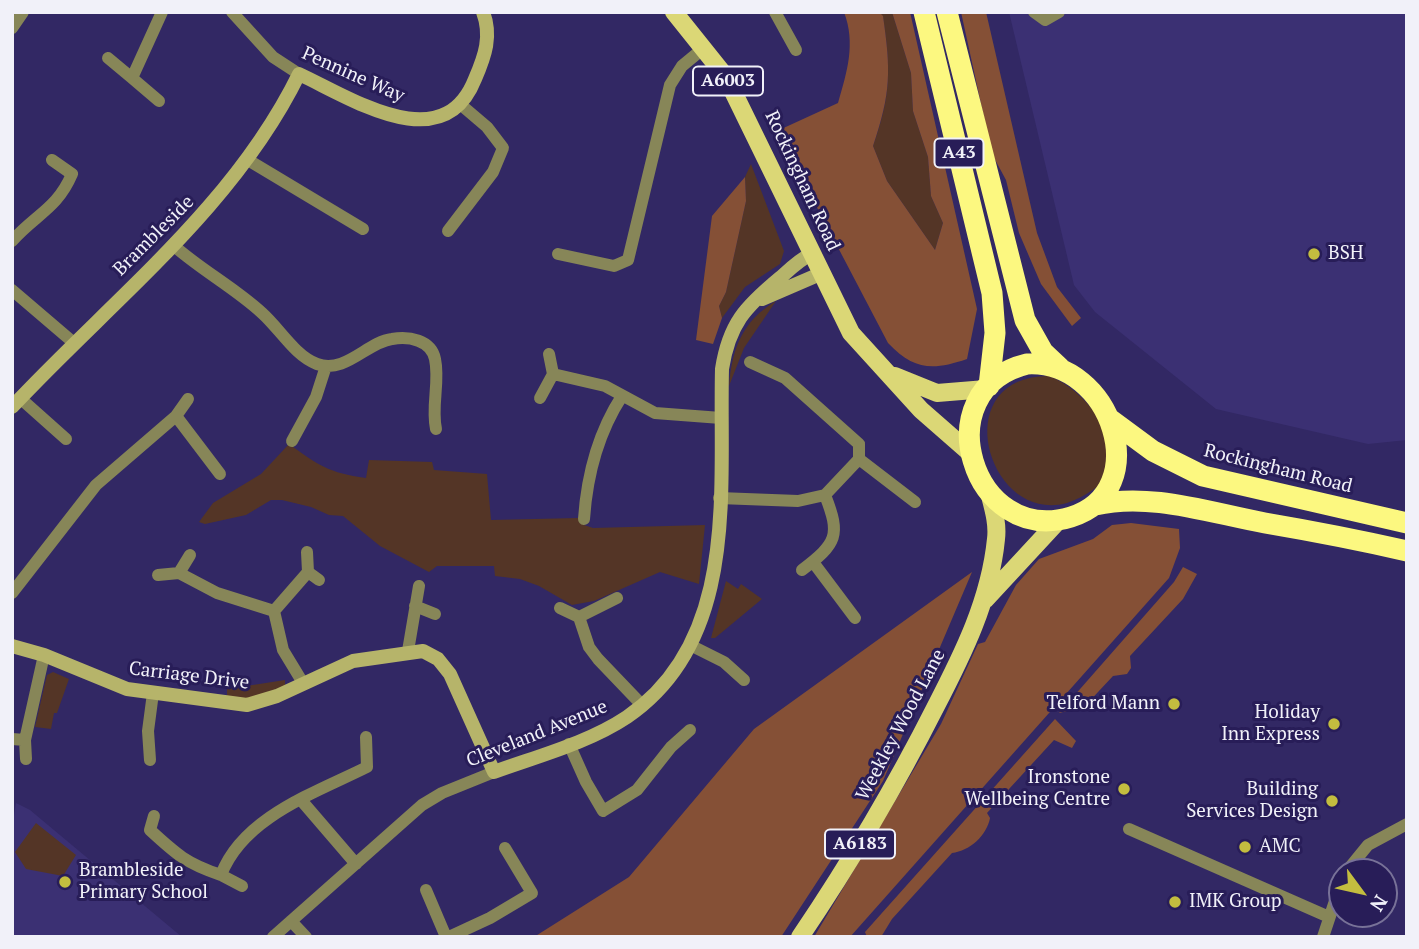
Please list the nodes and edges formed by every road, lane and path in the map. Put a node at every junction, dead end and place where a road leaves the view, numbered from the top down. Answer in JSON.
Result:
{"nodes":[{"id":1,"x":23,"y":12,"type":"edge"},
{"id":2,"x":162,"y":12,"type":"edge"},
{"id":3,"x":232,"y":12,"type":"edge"},
{"id":4,"x":483,"y":12,"type":"edge"},
{"id":5,"x":674,"y":12,"type":"edge"},
{"id":6,"x":775,"y":12,"type":"edge"},
{"id":7,"x":924,"y":12,"type":"edge"},
{"id":8,"x":947,"y":12,"type":"edge"},
{"id":9,"x":1034,"y":12,"type":"edge"},
{"id":10,"x":1059,"y":12,"type":"edge"},
{"id":11,"x":12,"y":28,"type":"edge"},
{"id":12,"x":705,"y":47,"type":"junction"},
{"id":13,"x":796,"y":50,"type":"dead end"},
{"id":14,"x":108,"y":58,"type":"dead end"},
{"id":15,"x":299,"y":74,"type":"junction"},
{"id":16,"x":132,"y":78,"type":"junction"},
{"id":17,"x":159,"y":101,"type":"dead end"},
{"id":18,"x":460,"y":104,"type":"junction"},
{"id":19,"x":52,"y":160,"type":"dead end"},
{"id":20,"x":248,"y":160,"type":"junction"},
{"id":21,"x":356,"y":208,"type":"dead end"},
{"id":22,"x":348,"y":220,"type":"junction"},
{"id":23,"x":363,"y":229,"type":"dead end"},
{"id":24,"x":448,"y":231,"type":"dead end"},
{"id":25,"x":12,"y":241,"type":"edge"},
{"id":26,"x":173,"y":245,"type":"junction"},
{"id":27,"x":558,"y":254,"type":"dead end"},
{"id":28,"x":811,"y":254,"type":"junction"},
{"id":29,"x":820,"y":274,"type":"junction"},
{"id":30,"x":12,"y":290,"type":"edge"},
{"id":31,"x":267,"y":299,"type":"dead end"},
{"id":32,"x":751,"y":303,"type":"junction"},
{"id":33,"x":258,"y":310,"type":"junction"},
{"id":34,"x":74,"y":343,"type":"junction"},
{"id":35,"x":549,"y":354,"type":"dead end"},
{"id":36,"x":750,"y":362,"type":"dead end"},
{"id":37,"x":326,"y":366,"type":"junction"},
{"id":38,"x":1060,"y":368,"type":"junction"},
{"id":39,"x":884,"y":371,"type":"junction"},
{"id":40,"x":553,"y":374,"type":"junction"},
{"id":41,"x":988,"y":387,"type":"junction"},
{"id":42,"x":622,"y":396,"type":"junction"},
{"id":43,"x":540,"y":398,"type":"dead end"},
{"id":44,"x":188,"y":399,"type":"dead end"},
{"id":45,"x":16,"y":402,"type":"edge"},
{"id":46,"x":176,"y":415,"type":"junction"},
{"id":47,"x":720,"y":418,"type":"junction"},
{"id":48,"x":1111,"y":420,"type":"junction"},
{"id":49,"x":436,"y":429,"type":"dead end"},
{"id":50,"x":66,"y":439,"type":"dead end"},
{"id":51,"x":292,"y":441,"type":"dead end"},
{"id":52,"x":969,"y":452,"type":"junction"},
{"id":53,"x":859,"y":459,"type":"junction"},
{"id":54,"x":220,"y":474,"type":"dead end"},
{"id":55,"x":989,"y":492,"type":"junction"},
{"id":56,"x":825,"y":495,"type":"junction"},
{"id":57,"x":719,"y":498,"type":"junction"},
{"id":58,"x":915,"y":502,"type":"dead end"},
{"id":59,"x":1095,"y":505,"type":"junction"},
{"id":60,"x":584,"y":519,"type":"dead end"},
{"id":61,"x":1060,"y":519,"type":"junction"},
{"id":62,"x":1407,"y":523,"type":"edge"},
{"id":63,"x":1407,"y":551,"type":"edge"},
{"id":64,"x":307,"y":552,"type":"dead end"},
{"id":65,"x":190,"y":555,"type":"dead end"},
{"id":66,"x":308,"y":572,"type":"junction"},
{"id":67,"x":179,"y":573,"type":"junction"},
{"id":68,"x":158,"y":575,"type":"dead end"},
{"id":69,"x":319,"y":580,"type":"dead end"},
{"id":70,"x":419,"y":586,"type":"dead end"},
{"id":71,"x":12,"y":593,"type":"edge"},
{"id":72,"x":617,"y":598,"type":"dead end"},
{"id":73,"x":985,"y":600,"type":"junction"},
{"id":74,"x":415,"y":606,"type":"junction"},
{"id":75,"x":560,"y":608,"type":"dead end"},
{"id":76,"x":274,"y":611,"type":"junction"},
{"id":77,"x":435,"y":614,"type":"dead end"},
{"id":78,"x":579,"y":617,"type":"junction"},
{"id":79,"x":855,"y":618,"type":"dead end"},
{"id":80,"x":12,"y":646,"type":"edge"},
{"id":81,"x":692,"y":646,"type":"junction"},
{"id":82,"x":408,"y":651,"type":"junction"},
{"id":83,"x":44,"y":655,"type":"junction"},
{"id":84,"x":744,"y":680,"type":"dead end"},
{"id":85,"x":303,"y":683,"type":"junction"},
{"id":86,"x":153,"y":693,"type":"junction"},
{"id":87,"x":642,"y":705,"type":"junction"},
{"id":88,"x":690,"y":730,"type":"dead end"},
{"id":89,"x":366,"y":737,"type":"dead end"},
{"id":90,"x":19,"y":740,"type":"edge"},
{"id":91,"x":569,"y":744,"type":"junction"},
{"id":92,"x":26,"y":759,"type":"dead end"},
{"id":93,"x":150,"y":760,"type":"dead end"},
{"id":94,"x":367,"y":767,"type":"junction"},
{"id":95,"x":381,"y":771,"type":"dead end"},
{"id":96,"x":495,"y":772,"type":"junction"},
{"id":97,"x":301,"y":800,"type":"junction"},
{"id":98,"x":154,"y":816,"type":"dead end"},
{"id":99,"x":1407,"y":824,"type":"edge"},
{"id":100,"x":1129,"y":829,"type":"dead end"},
{"id":101,"x":505,"y":848,"type":"dead end"},
{"id":102,"x":1357,"y":858,"type":"edge"},
{"id":103,"x":356,"y":863,"type":"junction"},
{"id":104,"x":222,"y":875,"type":"junction"},
{"id":105,"x":242,"y":886,"type":"dead end"},
{"id":106,"x":426,"y":890,"type":"dead end"},
{"id":107,"x":1328,"y":917,"type":"edge"},
{"id":108,"x":291,"y":921,"type":"junction"},
{"id":109,"x":273,"y":937,"type":"edge"},
{"id":110,"x":306,"y":937,"type":"edge"},
{"id":111,"x":448,"y":937,"type":"edge"},
{"id":112,"x":800,"y":937,"type":"edge"}],
"edges":[{"from":1,"to":11,"type":"street"},
{"from":2,"to":16,"type":"street"},
{"from":3,"to":15,"type":"street","name":"Pennine Way"},
{"from":4,"to":18,"type":"street"},
{"from":5,"to":12,"type":"main road","name":"Rockingham Road","number":"A6003"},
{"from":6,"to":13,"type":"street"},
{"from":7,"to":41,"type":"highway","number":"A43"},
{"from":8,"to":38,"type":"highway","number":"A43"},
{"from":9,"to":10,"type":"street"},
{"from":12,"to":27,"type":"street"},
{"from":12,"to":28,"type":"main road","name":"Rockingham Road","number":"A6003"},
{"from":14,"to":16,"type":"street"},
{"from":15,"to":18,"type":"street","name":"Pennine Way"},
{"from":15,"to":20,"type":"street","name":"Brambleside"},
{"from":16,"to":17,"type":"street"},
{"from":18,"to":24,"type":"street"},
{"from":19,"to":25,"type":"street"},
{"from":20,"to":22,"type":"street"},
{"from":20,"to":26,"type":"street","name":"Brambleside"},
{"from":21,"to":22,"type":"street"},
{"from":22,"to":23,"type":"street"},
{"from":26,"to":33,"type":"street"},
{"from":26,"to":34,"type":"street","name":"Brambleside"},
{"from":28,"to":29,"type":"main road","name":"Rockingham Road","number":"A6003"},
{"from":28,"to":32,"type":"street","name":"Cleveland Avenue"},
{"from":29,"to":32,"type":"street"},
{"from":29,"to":39,"type":"main road","name":"Rockingham Road","number":"A6003"},
{"from":30,"to":34,"type":"street"},
{"from":31,"to":33,"type":"street"},
{"from":32,"to":47,"type":"street","name":"Cleveland Avenue"},
{"from":33,"to":37,"type":"street"},
{"from":34,"to":45,"type":"street","name":"Brambleside"},
{"from":35,"to":40,"type":"street"},
{"from":36,"to":53,"type":"street"},
{"from":37,"to":49,"type":"street"},
{"from":37,"to":51,"type":"street"},
{"from":38,"to":41,"type":"highway"},
{"from":38,"to":48,"type":"highway","number":"A43"},
{"from":39,"to":41,"type":"main road","name":"Rockingham Road","number":"A6003"},
{"from":39,"to":52,"type":"main road","name":"Rockingham Road","number":"A6003"},
{"from":40,"to":42,"type":"street"},
{"from":40,"to":43,"type":"street"},
{"from":41,"to":52,"type":"highway","number":"A43"},
{"from":42,"to":47,"type":"street"},
{"from":42,"to":60,"type":"street"},
{"from":44,"to":46,"type":"street"},
{"from":45,"to":50,"type":"street"},
{"from":46,"to":54,"type":"street"},
{"from":46,"to":71,"type":"street"},
{"from":47,"to":57,"type":"street","name":"Cleveland Avenue"},
{"from":48,"to":59,"type":"highway","number":"A43"},
{"from":48,"to":62,"type":"highway","name":"Rockingham Road","number":"A43"},
{"from":52,"to":55,"type":"highway","number":"A43"},
{"from":53,"to":56,"type":"street"},
{"from":53,"to":58,"type":"street"},
{"from":55,"to":61,"type":"highway","number":"A43"},
{"from":55,"to":73,"type":"main road","name":"Weekley Wood Lane","number":"A6183"},
{"from":56,"to":57,"type":"street"},
{"from":56,"to":79,"type":"street"},
{"from":57,"to":81,"type":"street","name":"Cleveland Avenue"},
{"from":59,"to":61,"type":"highway","number":"A43"},
{"from":59,"to":63,"type":"highway","number":"A43"},
{"from":61,"to":73,"type":"main road","name":"Weekley Wood Lane","number":"A6183"},
{"from":64,"to":66,"type":"street"},
{"from":65,"to":67,"type":"street"},
{"from":66,"to":69,"type":"street"},
{"from":66,"to":76,"type":"street"},
{"from":67,"to":68,"type":"street"},
{"from":67,"to":76,"type":"street"},
{"from":70,"to":74,"type":"street"},
{"from":72,"to":78,"type":"street"},
{"from":73,"to":112,"type":"main road","name":"Weekley Wood Lane","number":"A6183"},
{"from":74,"to":77,"type":"street"},
{"from":74,"to":82,"type":"street"},
{"from":75,"to":78,"type":"street"},
{"from":76,"to":85,"type":"street"},
{"from":78,"to":87,"type":"street"},
{"from":80,"to":83,"type":"street","name":"Carriage Drive"},
{"from":81,"to":84,"type":"street"},
{"from":81,"to":87,"type":"street","name":"Cleveland Avenue"},
{"from":82,"to":85,"type":"street","name":"Carriage Drive"},
{"from":82,"to":96,"type":"street","name":"Carriage Drive"},
{"from":83,"to":86,"type":"street","name":"Carriage Drive"},
{"from":83,"to":90,"type":"street"},
{"from":85,"to":86,"type":"street","name":"Carriage Drive"},
{"from":86,"to":93,"type":"street"},
{"from":87,"to":91,"type":"street","name":"Cleveland Avenue"},
{"from":88,"to":91,"type":"street"},
{"from":89,"to":94,"type":"street"},
{"from":90,"to":92,"type":"street"},
{"from":91,"to":96,"type":"street","name":"Cleveland Avenue"},
{"from":94,"to":95,"type":"street"},
{"from":94,"to":97,"type":"street"},
{"from":96,"to":103,"type":"street","name":"Cleveland Avenue"},
{"from":97,"to":103,"type":"street"},
{"from":97,"to":104,"type":"street"},
{"from":98,"to":104,"type":"street"},
{"from":99,"to":102,"type":"street"},
{"from":100,"to":107,"type":"street"},
{"from":101,"to":111,"type":"street"},
{"from":103,"to":108,"type":"street","name":"Cleveland Avenue"},
{"from":104,"to":105,"type":"street"},
{"from":106,"to":111,"type":"street"},
{"from":108,"to":109,"type":"street","name":"Cleveland Avenue"},
{"from":108,"to":110,"type":"street"}]}
